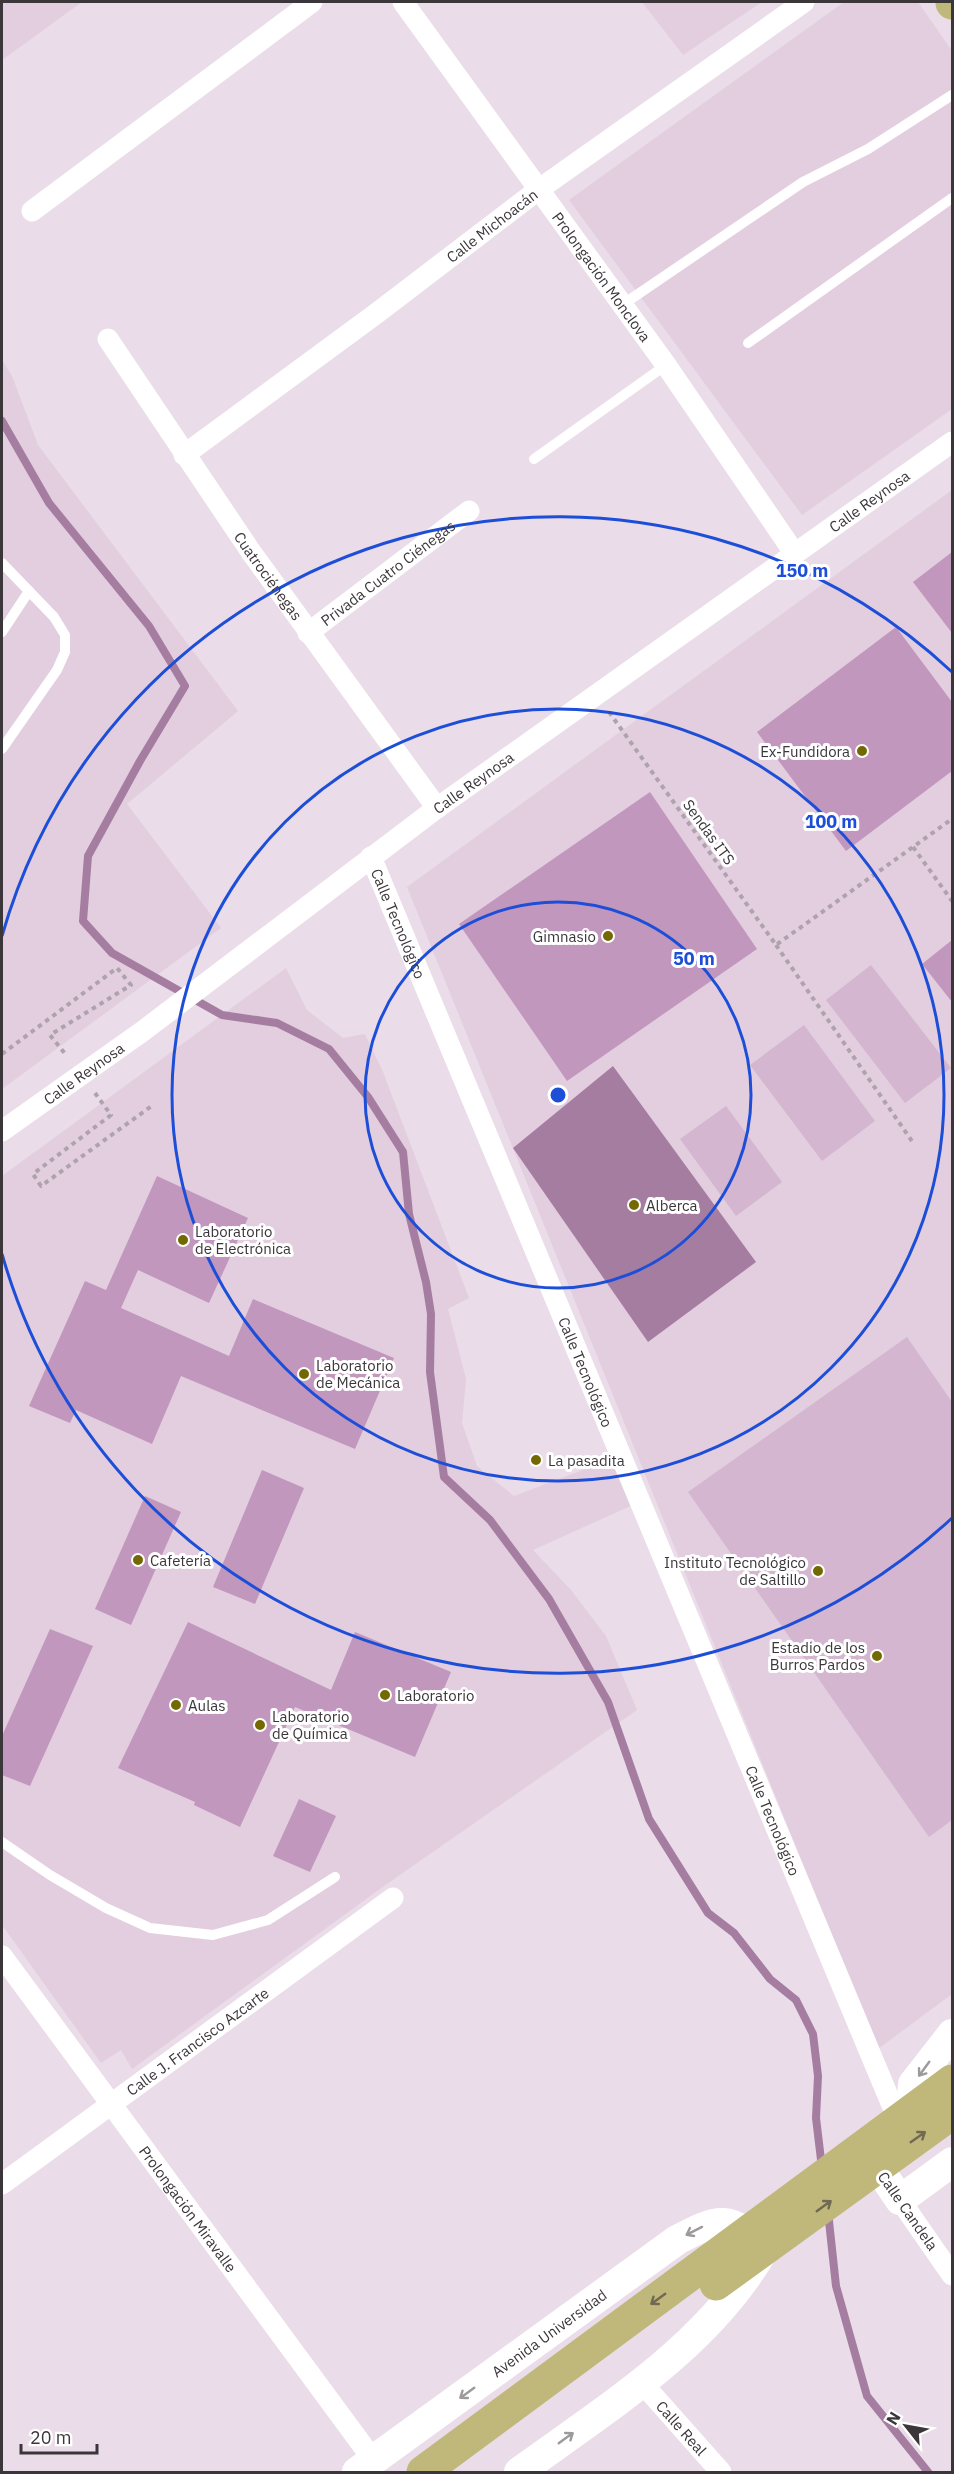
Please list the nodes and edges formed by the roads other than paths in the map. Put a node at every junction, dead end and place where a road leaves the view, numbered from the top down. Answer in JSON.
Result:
{"nodes":[{"id":1,"x":312,"y":2,"type":"edge"},
{"id":2,"x":403,"y":2,"type":"edge"},
{"id":3,"x":804,"y":2,"type":"edge"},
{"id":4,"x":952,"y":95,"type":"edge"},
{"id":5,"x":538,"y":190,"type":"junction"},
{"id":6,"x":952,"y":198,"type":"edge"},
{"id":7,"x":32,"y":211,"type":"dead end"},
{"id":8,"x":622,"y":304,"type":"junction"},
{"id":9,"x":108,"y":339,"type":"dead end"},
{"id":10,"x":748,"y":344,"type":"dead end"},
{"id":11,"x":666,"y":364,"type":"junction"},
{"id":12,"x":952,"y":442,"type":"edge"},
{"id":13,"x":184,"y":455,"type":"junction"},
{"id":14,"x":534,"y":459,"type":"dead end"},
{"id":15,"x":469,"y":511,"type":"dead end"},
{"id":16,"x":795,"y":554,"type":"junction"},
{"id":17,"x":2,"y":563,"type":"edge"},
{"id":18,"x":29,"y":591,"type":"junction"},
{"id":19,"x":2,"y":632,"type":"edge"},
{"id":20,"x":308,"y":633,"type":"junction"},
{"id":21,"x":2,"y":748,"type":"edge"},
{"id":22,"x":437,"y":808,"type":"junction"},
{"id":23,"x":371,"y":857,"type":"junction"},
{"id":24,"x":2,"y":1131,"type":"edge"},
{"id":25,"x":2,"y":1842,"type":"edge"},
{"id":26,"x":335,"y":1877,"type":"dead end"},
{"id":27,"x":393,"y":1898,"type":"dead end"},
{"id":28,"x":5,"y":1968,"type":"edge"},
{"id":29,"x":952,"y":2034,"type":"edge"},
{"id":30,"x":952,"y":2081,"type":"edge"},
{"id":31,"x":111,"y":2105,"type":"junction"},
{"id":32,"x":952,"y":2113,"type":"edge"},
{"id":33,"x":906,"y":2115,"type":"junction"},
{"id":34,"x":952,"y":2162,"type":"edge"},
{"id":35,"x":859,"y":2166,"type":"junction"},
{"id":36,"x":2,"y":2184,"type":"edge"},
{"id":37,"x":900,"y":2200,"type":"junction"},
{"id":38,"x":756,"y":2241,"type":"junction"},
{"id":39,"x":952,"y":2275,"type":"edge"},
{"id":40,"x":642,"y":2383,"type":"junction"},
{"id":41,"x":366,"y":2467,"type":"edge"},
{"id":42,"x":423,"y":2472,"type":"edge"},
{"id":43,"x":456,"y":2472,"type":"edge"},
{"id":44,"x":519,"y":2472,"type":"edge"},
{"id":45,"x":721,"y":2472,"type":"edge"}],
"edges":[{"from":1,"to":7,"type":"street"},
{"from":2,"to":5,"type":"street","name":"Prolongación Monclova"},
{"from":3,"to":5,"type":"street","name":"Calle Michoacán"},
{"from":4,"to":8,"type":"lane"},
{"from":5,"to":8,"type":"street","name":"Prolongación Monclova"},
{"from":5,"to":13,"type":"street","name":"Calle Michoacán"},
{"from":6,"to":10,"type":"lane"},
{"from":8,"to":11,"type":"street","name":"Prolongación Monclova"},
{"from":9,"to":13,"type":"street","name":"Cuatrociénegas"},
{"from":11,"to":14,"type":"lane"},
{"from":11,"to":16,"type":"street","name":"Prolongación Monclova"},
{"from":12,"to":16,"type":"street","name":"Calle Reynosa"},
{"from":13,"to":20,"type":"street","name":"Cuatrociénegas"},
{"from":15,"to":20,"type":"street","name":"Privada Cuatro Ciénegas"},
{"from":16,"to":22,"type":"street","name":"Calle Reynosa"},
{"from":17,"to":18,"type":"lane"},
{"from":18,"to":19,"type":"lane"},
{"from":18,"to":21,"type":"lane"},
{"from":20,"to":22,"type":"street","name":"Cuatrociénegas"},
{"from":22,"to":23,"type":"street","name":"Calle Reynosa"},
{"from":23,"to":24,"type":"street","name":"Calle Reynosa"},
{"from":23,"to":33,"type":"street","name":"Calle Tecnológico"},
{"from":25,"to":26,"type":"lane"},
{"from":27,"to":31,"type":"street","name":"Calle J. Francisco Azcarte"},
{"from":28,"to":31,"type":"street","name":"Prolongación Miravalle"},
{"from":29,"to":33,"type":"street","one_way":true},
{"from":30,"to":33,"type":"main road"},
{"from":31,"to":36,"type":"street","name":"Calle J. Francisco Azcarte"},
{"from":31,"to":41,"type":"street","name":"Prolongación Miravalle"},
{"from":35,"to":32,"type":"main road","one_way":true},
{"from":33,"to":35,"type":"main road"},
{"from":34,"to":37,"type":"street"},
{"from":35,"to":37,"type":"street","name":"Calle Candela"},
{"from":35,"to":38,"type":"main road"},
{"from":37,"to":39,"type":"street","name":"Calle Candela"},
{"from":38,"to":40,"type":"street"},
{"from":38,"to":41,"type":"street","name":"Avenida Universidad","one_way":true},
{"from":38,"to":42,"type":"main road","one_way":true},
{"from":38,"to":43,"type":"main road"},
{"from":44,"to":40,"type":"street","one_way":true},
{"from":40,"to":45,"type":"street","name":"Calle Real"}]}
